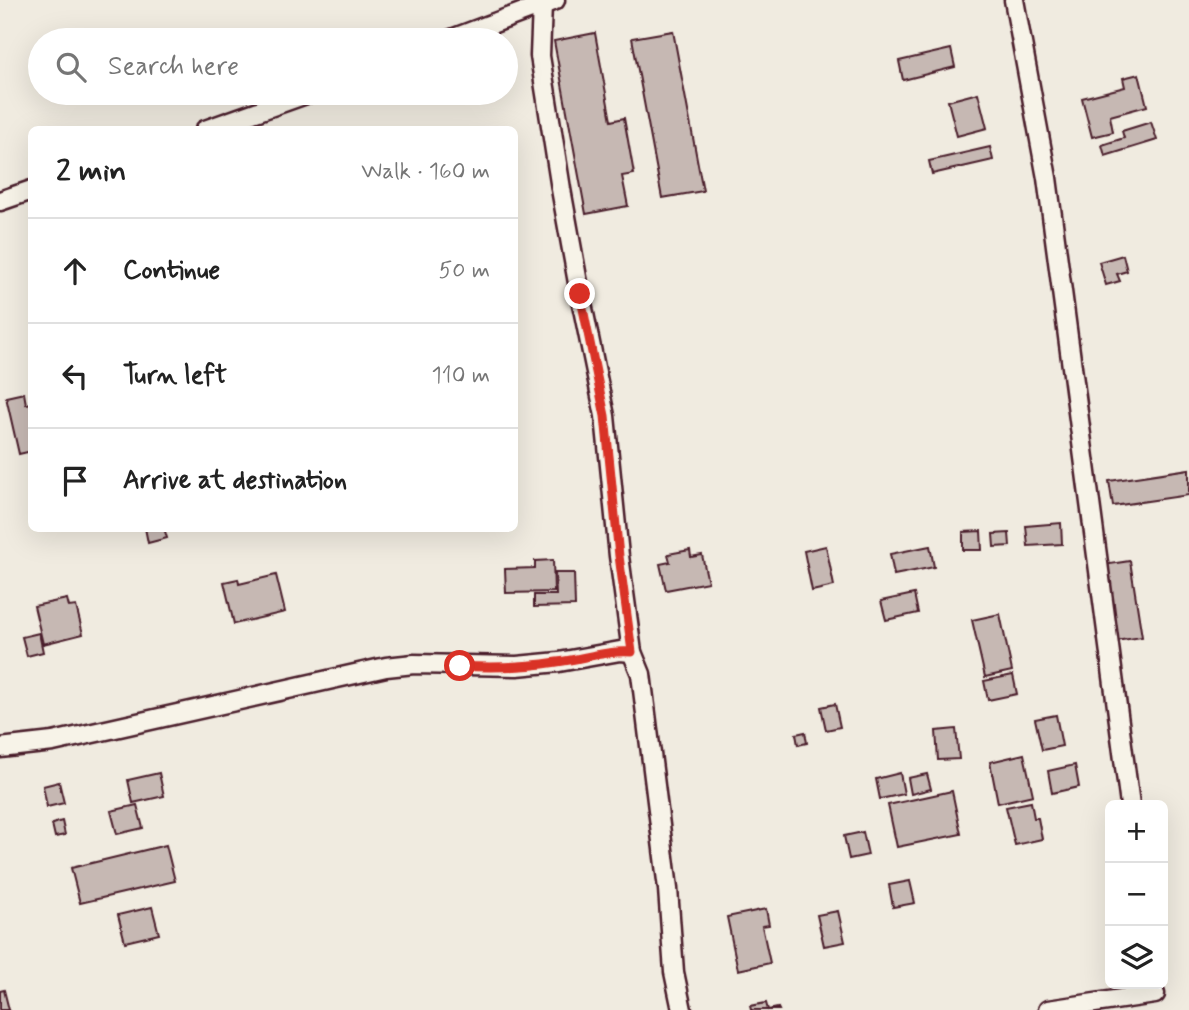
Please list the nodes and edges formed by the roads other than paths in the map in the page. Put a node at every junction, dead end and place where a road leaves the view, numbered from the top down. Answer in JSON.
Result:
{"nodes":[{"id":1,"x":1014,"y":0,"type":"edge"},
{"id":2,"x":549,"y":2,"type":"edge"},
{"id":3,"x":481,"y":28,"type":"edge"},
{"id":4,"x":275,"y":105,"type":"edge"},
{"id":5,"x":216,"y":126,"type":"edge"},
{"id":6,"x":28,"y":191,"type":"edge"},
{"id":7,"x":0,"y":201,"type":"edge"},
{"id":8,"x":632,"y":652,"type":"junction"},
{"id":9,"x":0,"y":748,"type":"edge"},
{"id":10,"x":1129,"y":800,"type":"edge"},
{"id":11,"x":1155,"y":996,"type":"edge"},
{"id":12,"x":682,"y":1010,"type":"edge"},
{"id":13,"x":1048,"y":1010,"type":"edge"}],
"edges":[{"from":1,"to":10,"type":"street"},
{"from":2,"to":3,"type":"street"},
{"from":2,"to":8,"type":"street"},
{"from":4,"to":5,"type":"street"},
{"from":6,"to":7,"type":"street"},
{"from":8,"to":9,"type":"street"},
{"from":8,"to":12,"type":"street"},
{"from":11,"to":13,"type":"street"}]}
